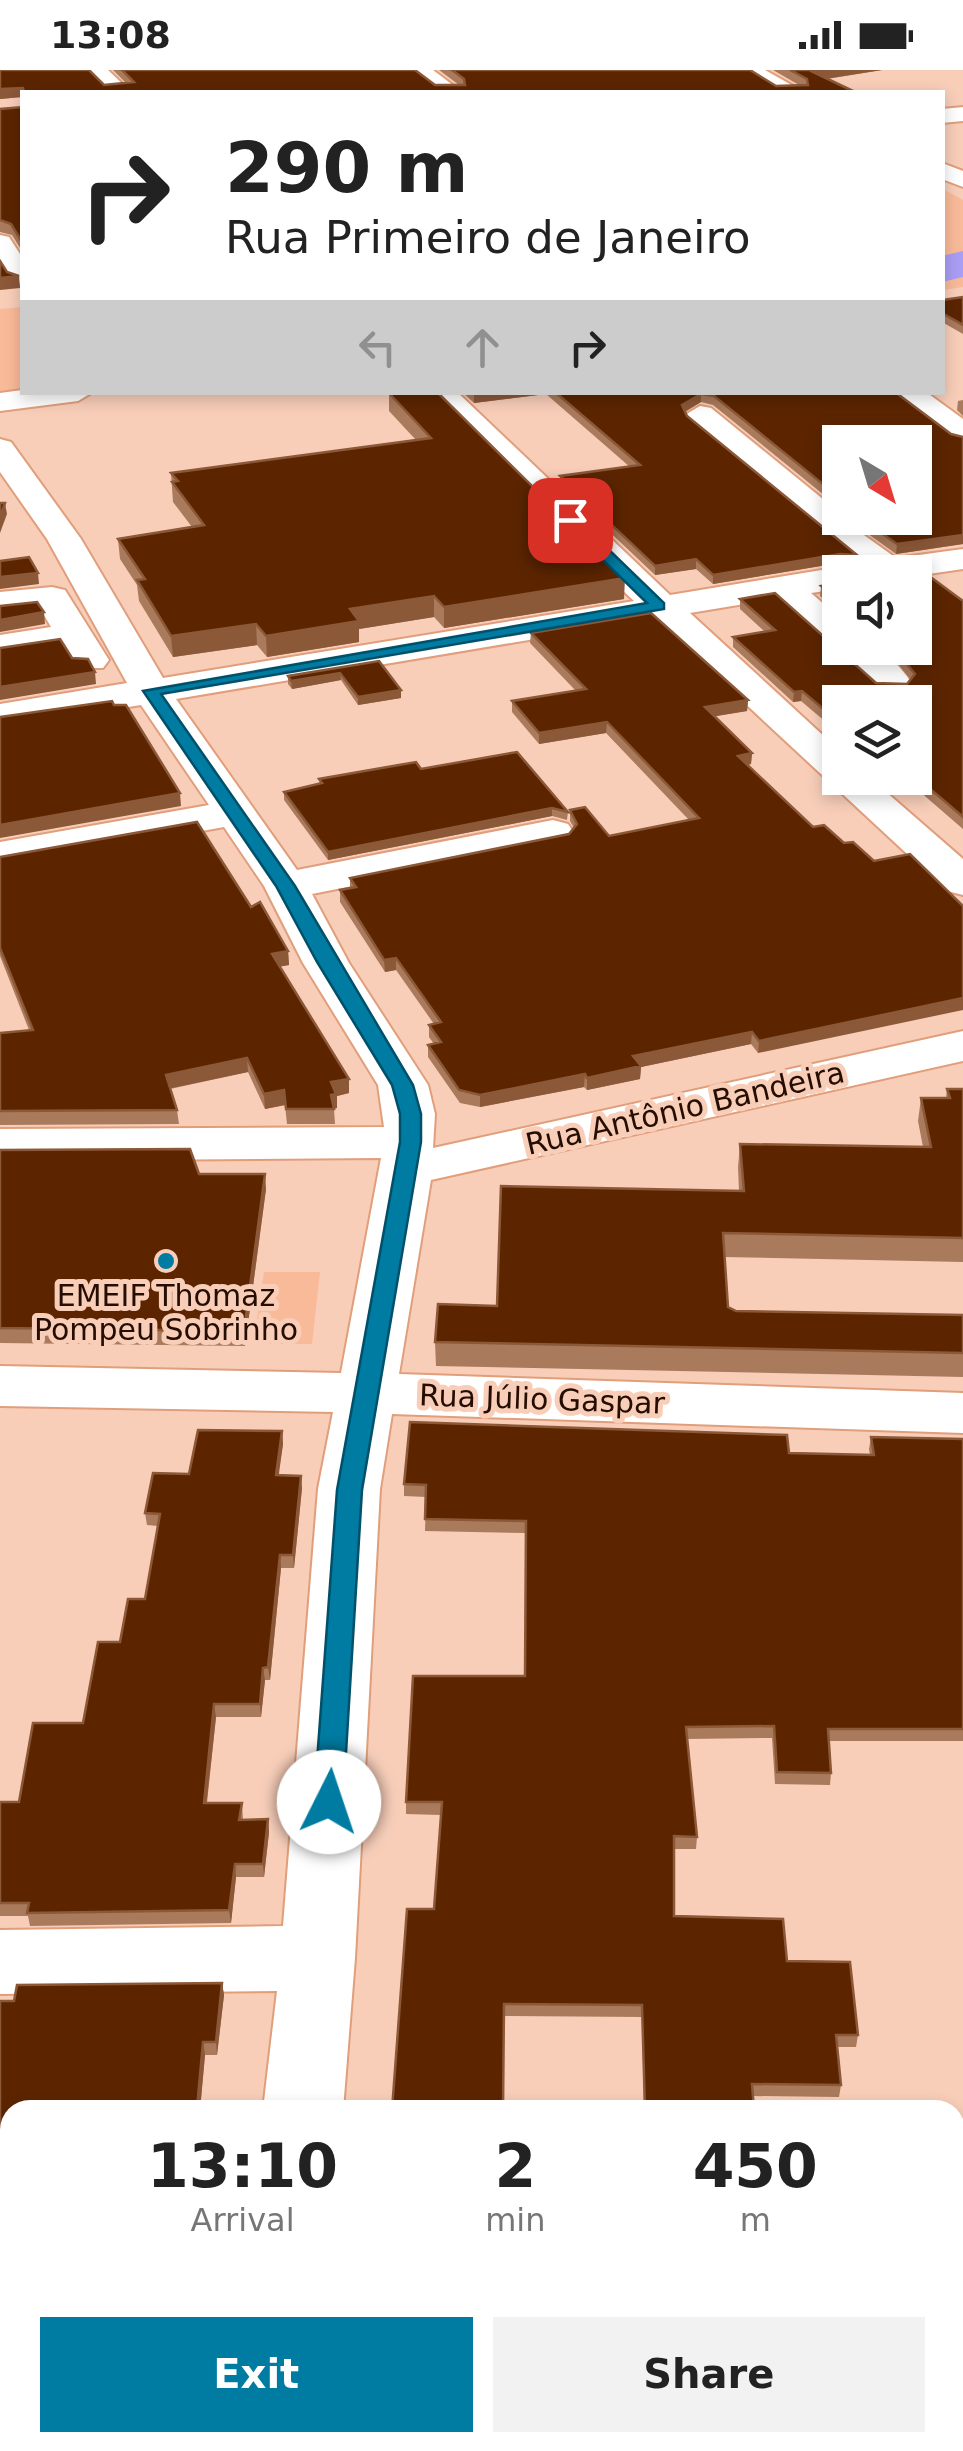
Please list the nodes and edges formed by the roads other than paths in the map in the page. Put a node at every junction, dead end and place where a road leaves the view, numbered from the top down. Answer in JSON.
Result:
{"nodes":[{"id":1,"x":96,"y":70,"type":"edge"},
{"id":2,"x":419,"y":70,"type":"edge"},
{"id":3,"x":750,"y":70,"type":"edge"},
{"id":4,"x":118,"y":90,"type":"edge"},
{"id":5,"x":448,"y":90,"type":"edge"},
{"id":6,"x":789,"y":90,"type":"edge"},
{"id":7,"x":4,"y":228,"type":"edge"},
{"id":8,"x":20,"y":271,"type":"edge"},
{"id":9,"x":55,"y":395,"type":"edge"},
{"id":10,"x":442,"y":395,"type":"edge"},
{"id":11,"x":909,"y":395,"type":"edge"},
{"id":12,"x":0,"y":402,"type":"edge"},
{"id":13,"x":700,"y":415,"type":"dead end"},
{"id":14,"x":963,"y":433,"type":"edge"},
{"id":15,"x":0,"y":448,"type":"edge"},
{"id":16,"x":40,"y":505,"type":"junction"},
{"id":17,"x":0,"y":506,"type":"edge"},
{"id":18,"x":862,"y":555,"type":"edge"},
{"id":19,"x":963,"y":560,"type":"edge"},
{"id":20,"x":932,"y":564,"type":"edge"},
{"id":21,"x":822,"y":581,"type":"edge"},
{"id":22,"x":782,"y":587,"type":"junction"},
{"id":23,"x":0,"y":603,"type":"edge"},
{"id":24,"x":658,"y":606,"type":"junction"},
{"id":25,"x":822,"y":621,"type":"edge"},
{"id":26,"x":76,"y":634,"type":"junction"},
{"id":27,"x":0,"y":646,"type":"edge"},
{"id":28,"x":872,"y":665,"type":"edge"},
{"id":29,"x":892,"y":682,"type":"edge"},
{"id":30,"x":151,"y":691,"type":"junction"},
{"id":31,"x":0,"y":693,"type":"edge"},
{"id":32,"x":0,"y":716,"type":"edge"},
{"id":33,"x":822,"y":756,"type":"edge"},
{"id":34,"x":868,"y":795,"type":"edge"},
{"id":35,"x":238,"y":812,"type":"junction"},
{"id":36,"x":553,"y":833,"type":"edge"},
{"id":37,"x":0,"y":855,"type":"edge"},
{"id":38,"x":953,"y":862,"type":"edge"},
{"id":39,"x":286,"y":886,"type":"junction"},
{"id":40,"x":963,"y":1046,"type":"edge"},
{"id":41,"x":0,"y":1145,"type":"edge"},
{"id":42,"x":408,"y":1156,"type":"junction"},
{"id":43,"x":0,"y":1386,"type":"edge"},
{"id":44,"x":364,"y":1392,"type":"junction"},
{"id":45,"x":963,"y":1414,"type":"edge"},
{"id":46,"x":318,"y":1958,"type":"junction"},
{"id":47,"x":0,"y":1962,"type":"edge"},
{"id":48,"x":304,"y":2100,"type":"edge"}],
"edges":[{"from":1,"to":4,"type":"street"},
{"from":2,"to":5,"type":"street"},
{"from":3,"to":6,"type":"street"},
{"from":7,"to":8,"type":"street"},
{"from":9,"to":12,"type":"street"},
{"from":10,"to":24,"type":"street"},
{"from":11,"to":14,"type":"street"},
{"from":13,"to":18,"type":"street"},
{"from":15,"to":16,"type":"street"},
{"from":16,"to":17,"type":"street"},
{"from":16,"to":30,"type":"street"},
{"from":19,"to":20,"type":"street"},
{"from":21,"to":22,"type":"street"},
{"from":22,"to":24,"type":"street"},
{"from":22,"to":25,"type":"street"},
{"from":23,"to":26,"type":"street"},
{"from":24,"to":30,"type":"street"},
{"from":24,"to":33,"type":"street"},
{"from":26,"to":27,"type":"street"},
{"from":26,"to":31,"type":"street"},
{"from":28,"to":29,"type":"street"},
{"from":30,"to":32,"type":"street"},
{"from":30,"to":35,"type":"street"},
{"from":34,"to":38,"type":"street"},
{"from":35,"to":37,"type":"street"},
{"from":35,"to":39,"type":"street"},
{"from":36,"to":39,"type":"street"},
{"from":39,"to":42,"type":"street"},
{"from":40,"to":42,"type":"street","name":"Rua Antônio Bandeira"},
{"from":41,"to":42,"type":"street","name":"Rua Antônio Bandeira"},
{"from":42,"to":44,"type":"street"},
{"from":43,"to":44,"type":"street","name":"Rua Júlio Gaspar"},
{"from":44,"to":45,"type":"street","name":"Rua Júlio Gaspar"},
{"from":44,"to":46,"type":"street"},
{"from":46,"to":47,"type":"street"},
{"from":46,"to":48,"type":"street"}]}
